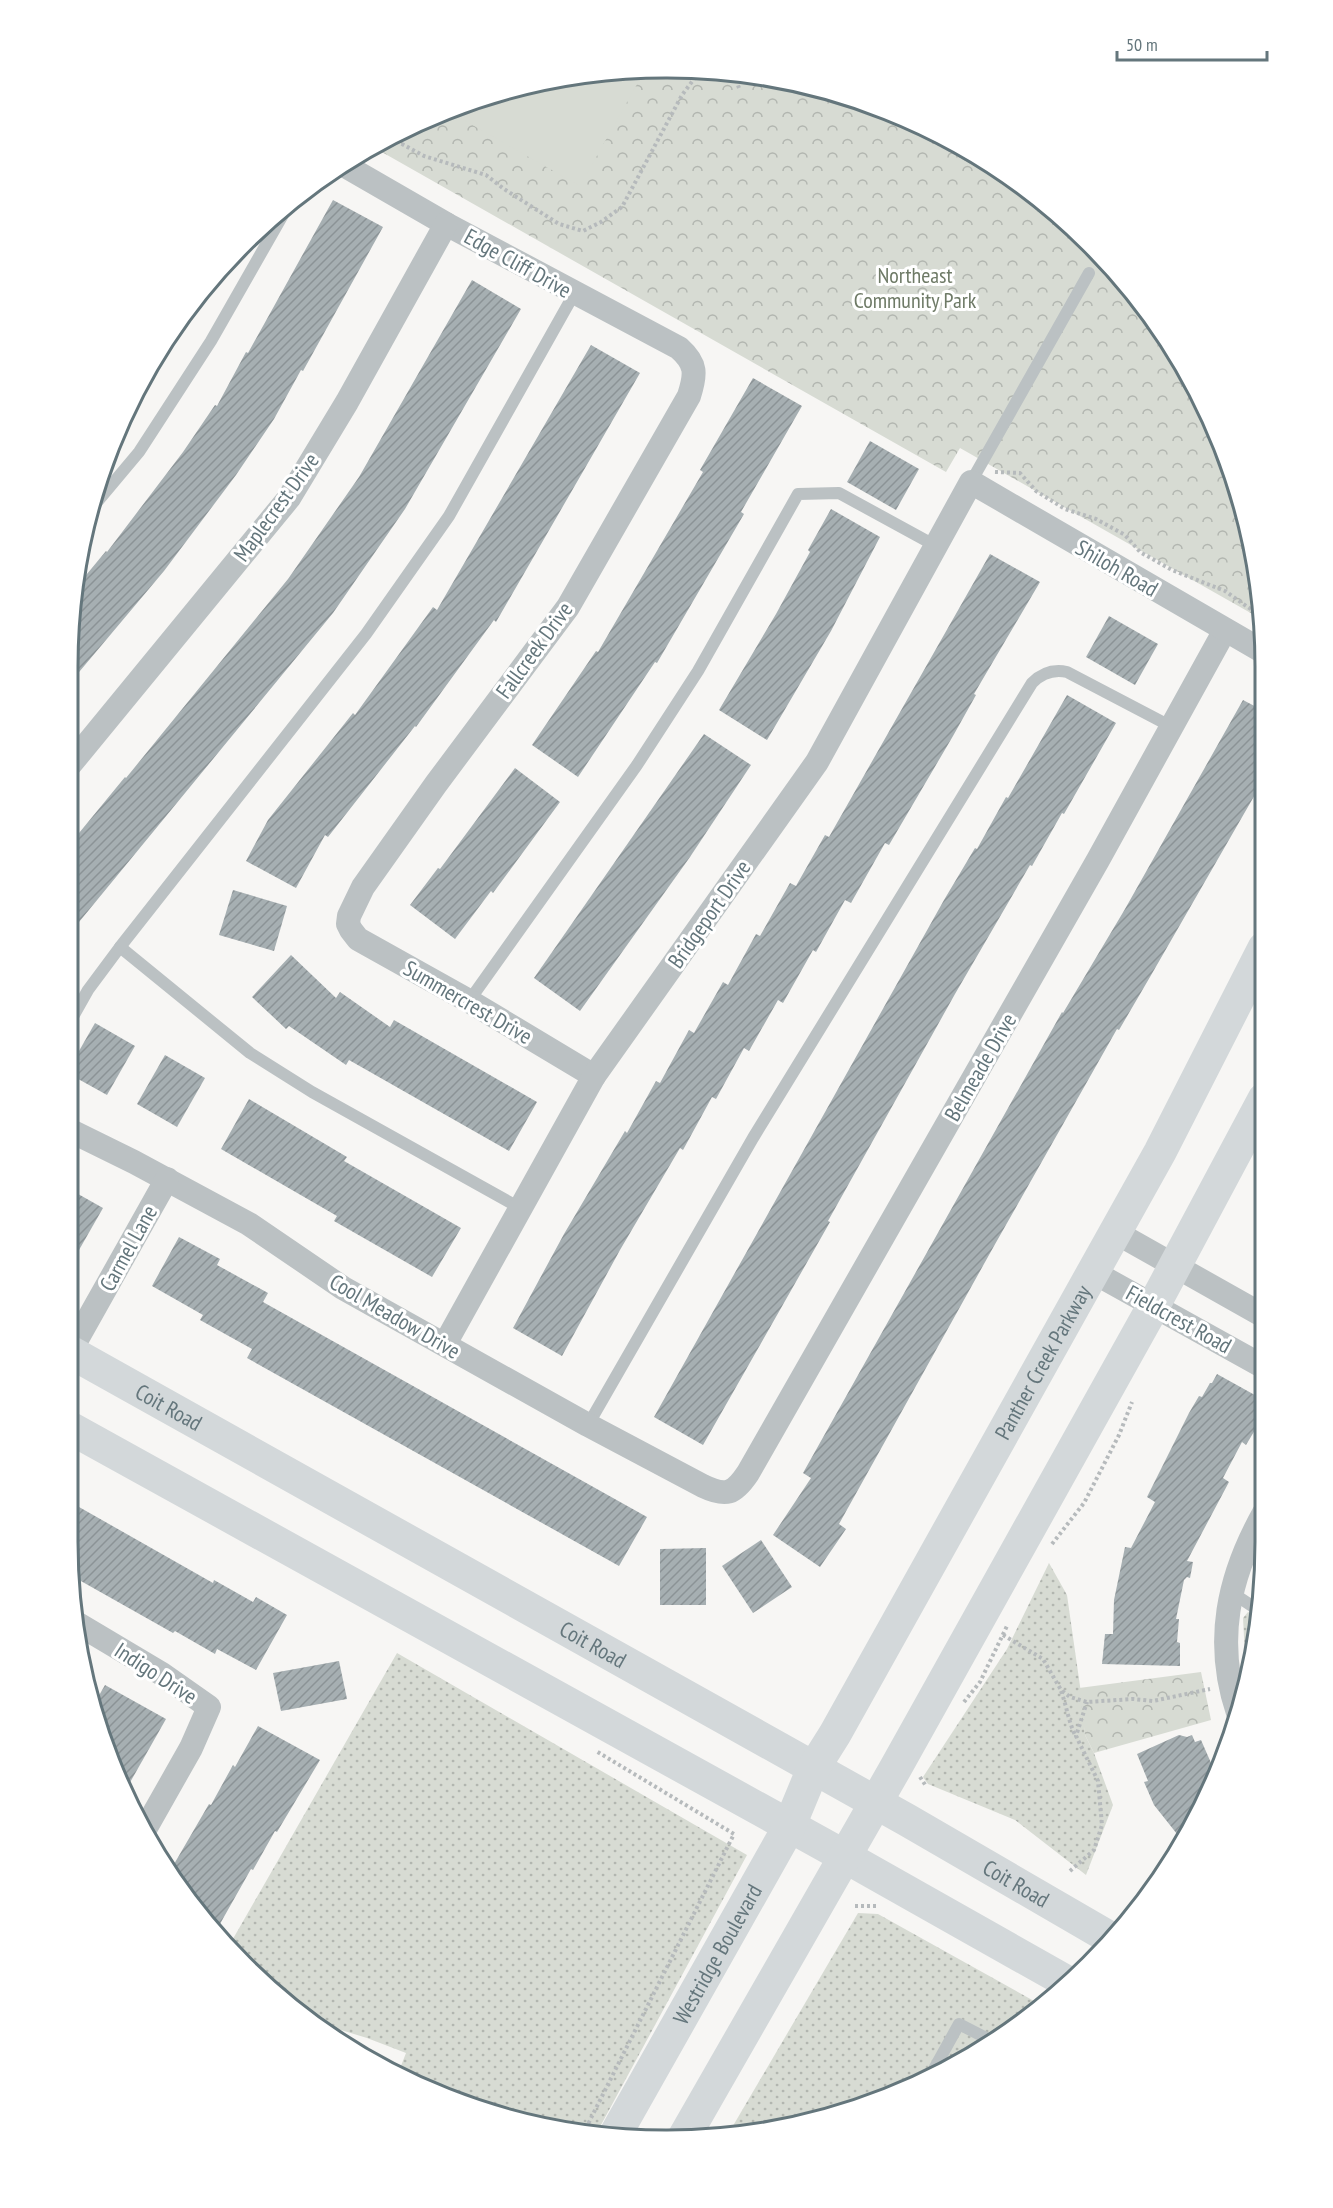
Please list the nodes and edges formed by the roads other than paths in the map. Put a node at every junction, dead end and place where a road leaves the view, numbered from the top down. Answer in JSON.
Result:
{"nodes":[{"id":1,"x":352,"y":170,"type":"edge"},
{"id":2,"x":446,"y":224,"type":"junction"},
{"id":3,"x":277,"y":225,"type":"edge"},
{"id":4,"x":1089,"y":273,"type":"dead end"},
{"id":5,"x":574,"y":294,"type":"junction"},
{"id":6,"x":692,"y":362,"type":"joint"},
{"id":7,"x":970,"y":483,"type":"junction"},
{"id":8,"x":104,"y":494,"type":"edge"},
{"id":9,"x":936,"y":546,"type":"junction"},
{"id":10,"x":1225,"y":630,"type":"junction"},
{"id":11,"x":1254,"y":647,"type":"edge"},
{"id":12,"x":1172,"y":728,"type":"junction"},
{"id":13,"x":78,"y":755,"type":"edge"},
{"id":14,"x":348,"y":924,"type":"joint"},
{"id":15,"x":120,"y":947,"type":"junction"},
{"id":16,"x":1255,"y":966,"type":"edge"},
{"id":17,"x":469,"y":1000,"type":"junction"},
{"id":18,"x":78,"y":1008,"type":"edge"},
{"id":19,"x":594,"y":1076,"type":"junction"},
{"id":20,"x":1255,"y":1116,"type":"edge"},
{"id":21,"x":78,"y":1134,"type":"edge"},
{"id":22,"x":167,"y":1179,"type":"junction"},
{"id":23,"x":520,"y":1208,"type":"junction"},
{"id":24,"x":1114,"y":1232,"type":"junction"},
{"id":25,"x":1174,"y":1264,"type":"junction"},
{"id":26,"x":1093,"y":1272,"type":"junction"},
{"id":27,"x":1154,"y":1305,"type":"junction"},
{"id":28,"x":1255,"y":1311,"type":"edge"},
{"id":29,"x":78,"y":1339,"type":"edge"},
{"id":30,"x":445,"y":1344,"type":"junction"},
{"id":31,"x":78,"y":1353,"type":"edge"},
{"id":32,"x":1255,"y":1362,"type":"edge"},
{"id":33,"x":588,"y":1425,"type":"junction"},
{"id":34,"x":78,"y":1432,"type":"edge"},
{"id":35,"x":724,"y":1493,"type":"joint"},
{"id":36,"x":1255,"y":1530,"type":"edge"},
{"id":37,"x":1231,"y":1592,"type":"junction"},
{"id":38,"x":1251,"y":1606,"type":"edge"},
{"id":39,"x":85,"y":1628,"type":"edge"},
{"id":40,"x":1234,"y":1698,"type":"edge"},
{"id":41,"x":813,"y":1769,"type":"junction"},
{"id":42,"x":875,"y":1802,"type":"junction"},
{"id":43,"x":149,"y":1822,"type":"edge"},
{"id":44,"x":789,"y":1827,"type":"junction"},
{"id":45,"x":844,"y":1856,"type":"junction"},
{"id":46,"x":1105,"y":1935,"type":"edge"},
{"id":47,"x":1061,"y":1978,"type":"edge"},
{"id":48,"x":984,"y":2037,"type":"edge"},
{"id":49,"x":938,"y":2063,"type":"edge"},
{"id":50,"x":619,"y":2128,"type":"edge"},
{"id":51,"x":688,"y":2129,"type":"edge"}],
"edges":[{"from":1,"to":2,"type":"street","name":"Edge Cliff Drive"},
{"from":2,"to":5,"type":"street","name":"Edge Cliff Drive"},
{"from":2,"to":13,"type":"street","name":"Maplecrest Drive"},
{"from":3,"to":8,"type":"lane"},
{"from":4,"to":7,"type":"lane"},
{"from":5,"to":6,"type":"street","name":"Edge Cliff Drive"},
{"from":5,"to":15,"type":"lane"},
{"from":6,"to":14,"type":"street","name":"Fallcreek Drive"},
{"from":7,"to":9,"type":"street","name":"Bridgeport Drive"},
{"from":7,"to":10,"type":"street","name":"Shiloh Road"},
{"from":9,"to":17,"type":"lane"},
{"from":9,"to":19,"type":"street","name":"Bridgeport Drive"},
{"from":10,"to":11,"type":"street","name":"Shiloh Road"},
{"from":10,"to":12,"type":"street","name":"Belmeade Drive"},
{"from":12,"to":33,"type":"lane"},
{"from":12,"to":35,"type":"street","name":"Belmeade Drive"},
{"from":14,"to":17,"type":"street","name":"Summercrest Drive"},
{"from":15,"to":18,"type":"lane"},
{"from":15,"to":23,"type":"lane"},
{"from":16,"to":24,"type":"main road","name":"Panther Creek Parkway"},
{"from":17,"to":19,"type":"street","name":"Summercrest Drive"},
{"from":19,"to":23,"type":"street","name":"Bridgeport Drive"},
{"from":20,"to":25,"type":"main road"},
{"from":21,"to":22,"type":"street","name":"Cool Meadow Drive"},
{"from":22,"to":29,"type":"street","name":"Carmel Lane"},
{"from":22,"to":30,"type":"street","name":"Cool Meadow Drive"},
{"from":23,"to":30,"type":"street","name":"Bridgeport Drive"},
{"from":24,"to":25,"type":"street","name":"Fieldcrest Road"},
{"from":24,"to":26,"type":"main road","name":"Panther Creek Parkway"},
{"from":25,"to":27,"type":"main road"},
{"from":25,"to":28,"type":"street","name":"Fieldcrest Road"},
{"from":26,"to":27,"type":"street","name":"Fieldcrest Road"},
{"from":26,"to":41,"type":"main road","name":"Panther Creek Parkway"},
{"from":27,"to":32,"type":"street","name":"Fieldcrest Road"},
{"from":27,"to":42,"type":"main road"},
{"from":30,"to":33,"type":"street","name":"Cool Meadow Drive"},
{"from":31,"to":41,"type":"main road","name":"Coit Road"},
{"from":33,"to":35,"type":"street","name":"Cool Meadow Drive"},
{"from":34,"to":44,"type":"main road"},
{"from":36,"to":37,"type":"street"},
{"from":37,"to":38,"type":"lane"},
{"from":37,"to":40,"type":"street"},
{"from":39,"to":43,"type":"street","name":"Indigo Drive"},
{"from":41,"to":42,"type":"main road","name":"Coit Road"},
{"from":41,"to":44,"type":"main road","name":"Westridge Boulevard"},
{"from":42,"to":45,"type":"main road"},
{"from":42,"to":46,"type":"main road","name":"Coit Road"},
{"from":44,"to":45,"type":"main road"},
{"from":44,"to":50,"type":"main road","name":"Westridge Boulevard"},
{"from":45,"to":47,"type":"main road"},
{"from":45,"to":51,"type":"main road"},
{"from":48,"to":49,"type":"lane"}]}
